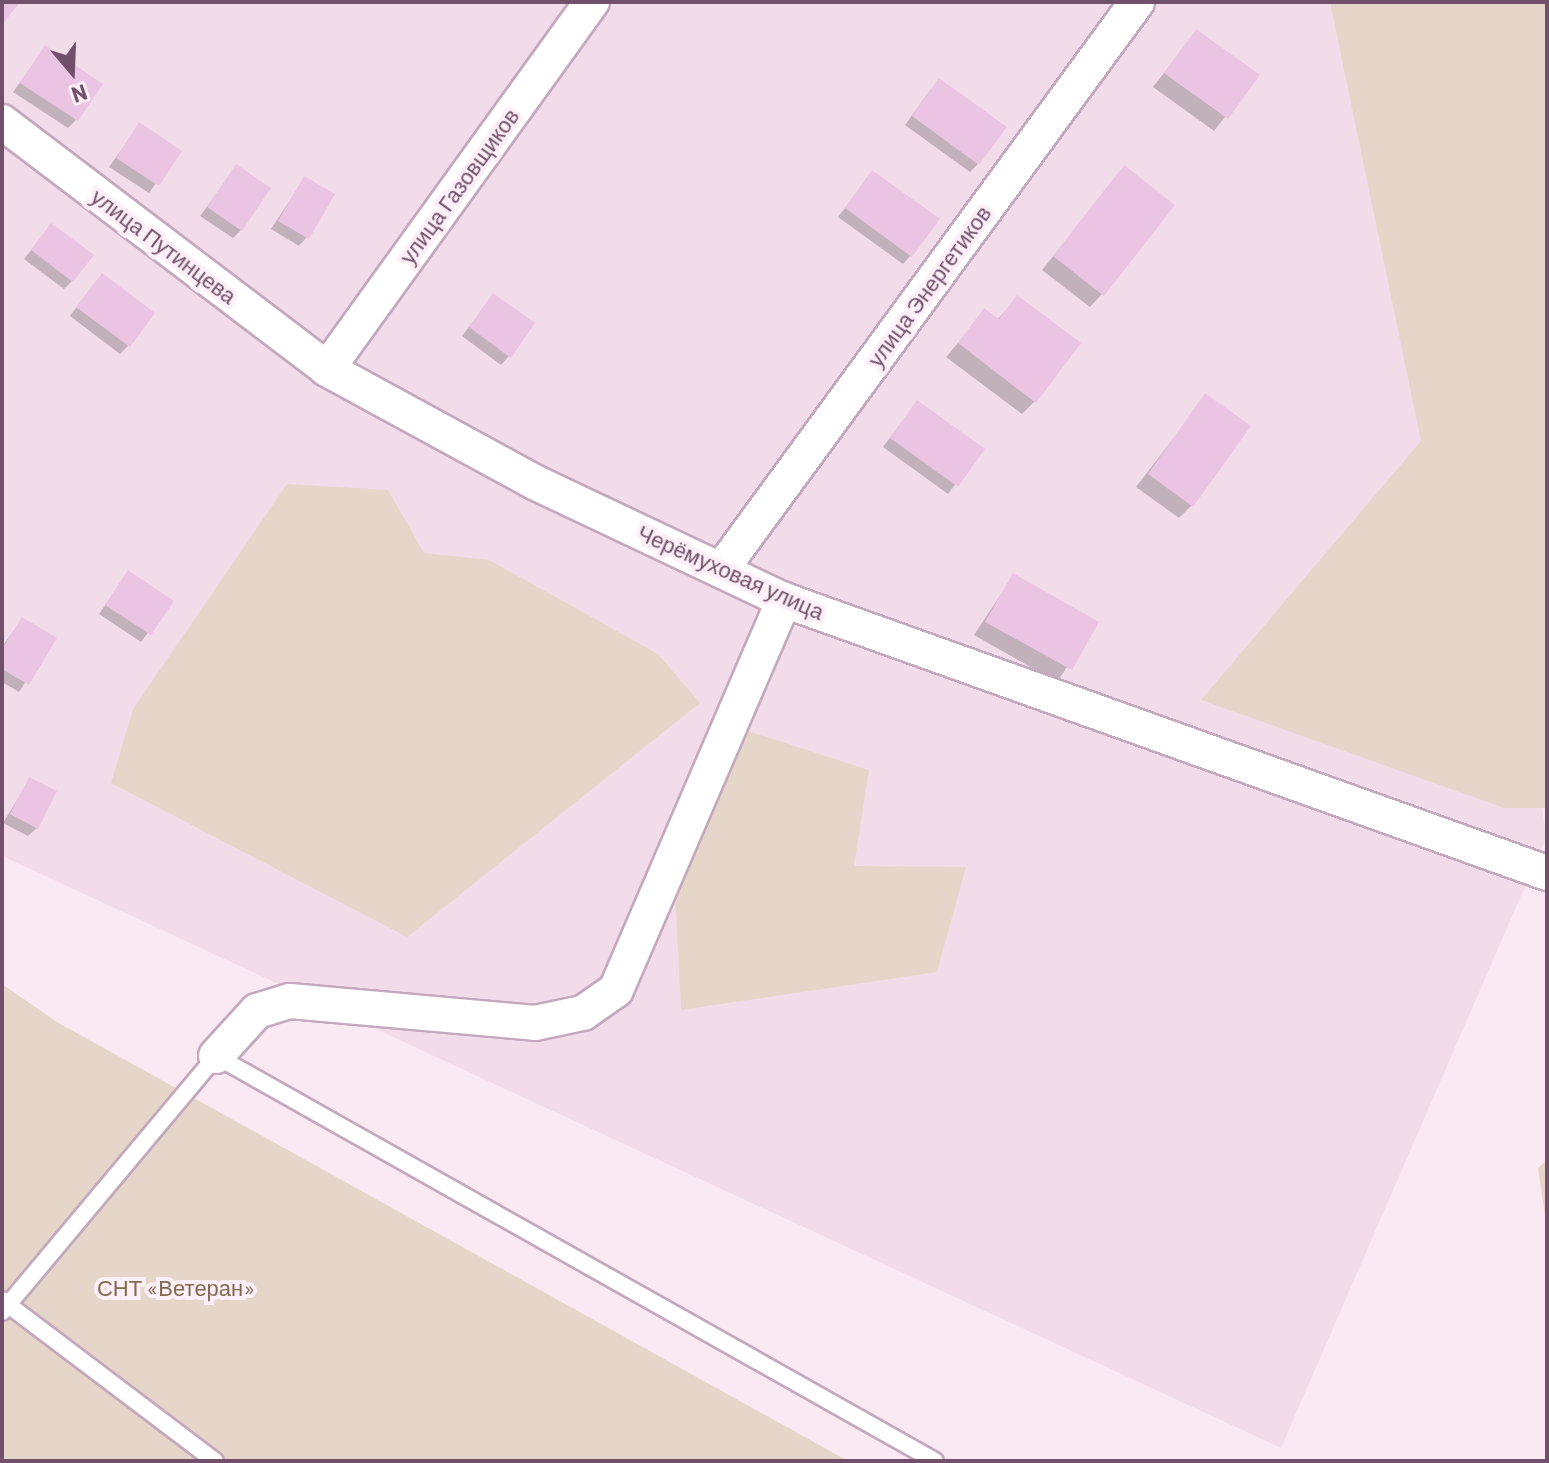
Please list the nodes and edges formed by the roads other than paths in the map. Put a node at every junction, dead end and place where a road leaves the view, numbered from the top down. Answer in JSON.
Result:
{"nodes":[{"id":1,"x":592,"y":2,"type":"edge"},
{"id":2,"x":1137,"y":2,"type":"edge"},
{"id":3,"x":2,"y":122,"type":"edge"},
{"id":4,"x":327,"y":369,"type":"junction"},
{"id":5,"x":721,"y":570,"type":"junction"},
{"id":6,"x":784,"y":600,"type":"junction"},
{"id":7,"x":1547,"y":873,"type":"edge"},
{"id":8,"x":216,"y":1056,"type":"junction"},
{"id":9,"x":4,"y":1305,"type":"edge"},
{"id":10,"x":215,"y":1461,"type":"edge"},
{"id":11,"x":935,"y":1461,"type":"edge"}],
"edges":[{"from":1,"to":4,"type":"street","name":"улица Газовщиков"},
{"from":2,"to":5,"type":"street","name":"улица Энергетиков"},
{"from":3,"to":4,"type":"street","name":"улица Путинцева"},
{"from":4,"to":5,"type":"street","name":"Черёмуховая улица"},
{"from":5,"to":6,"type":"street","name":"Черёмуховая улица"},
{"from":6,"to":7,"type":"street","name":"Черёмуховая улица"},
{"from":6,"to":8,"type":"street"},
{"from":8,"to":9,"type":"lane"},
{"from":8,"to":11,"type":"lane"},
{"from":9,"to":10,"type":"lane"}]}
